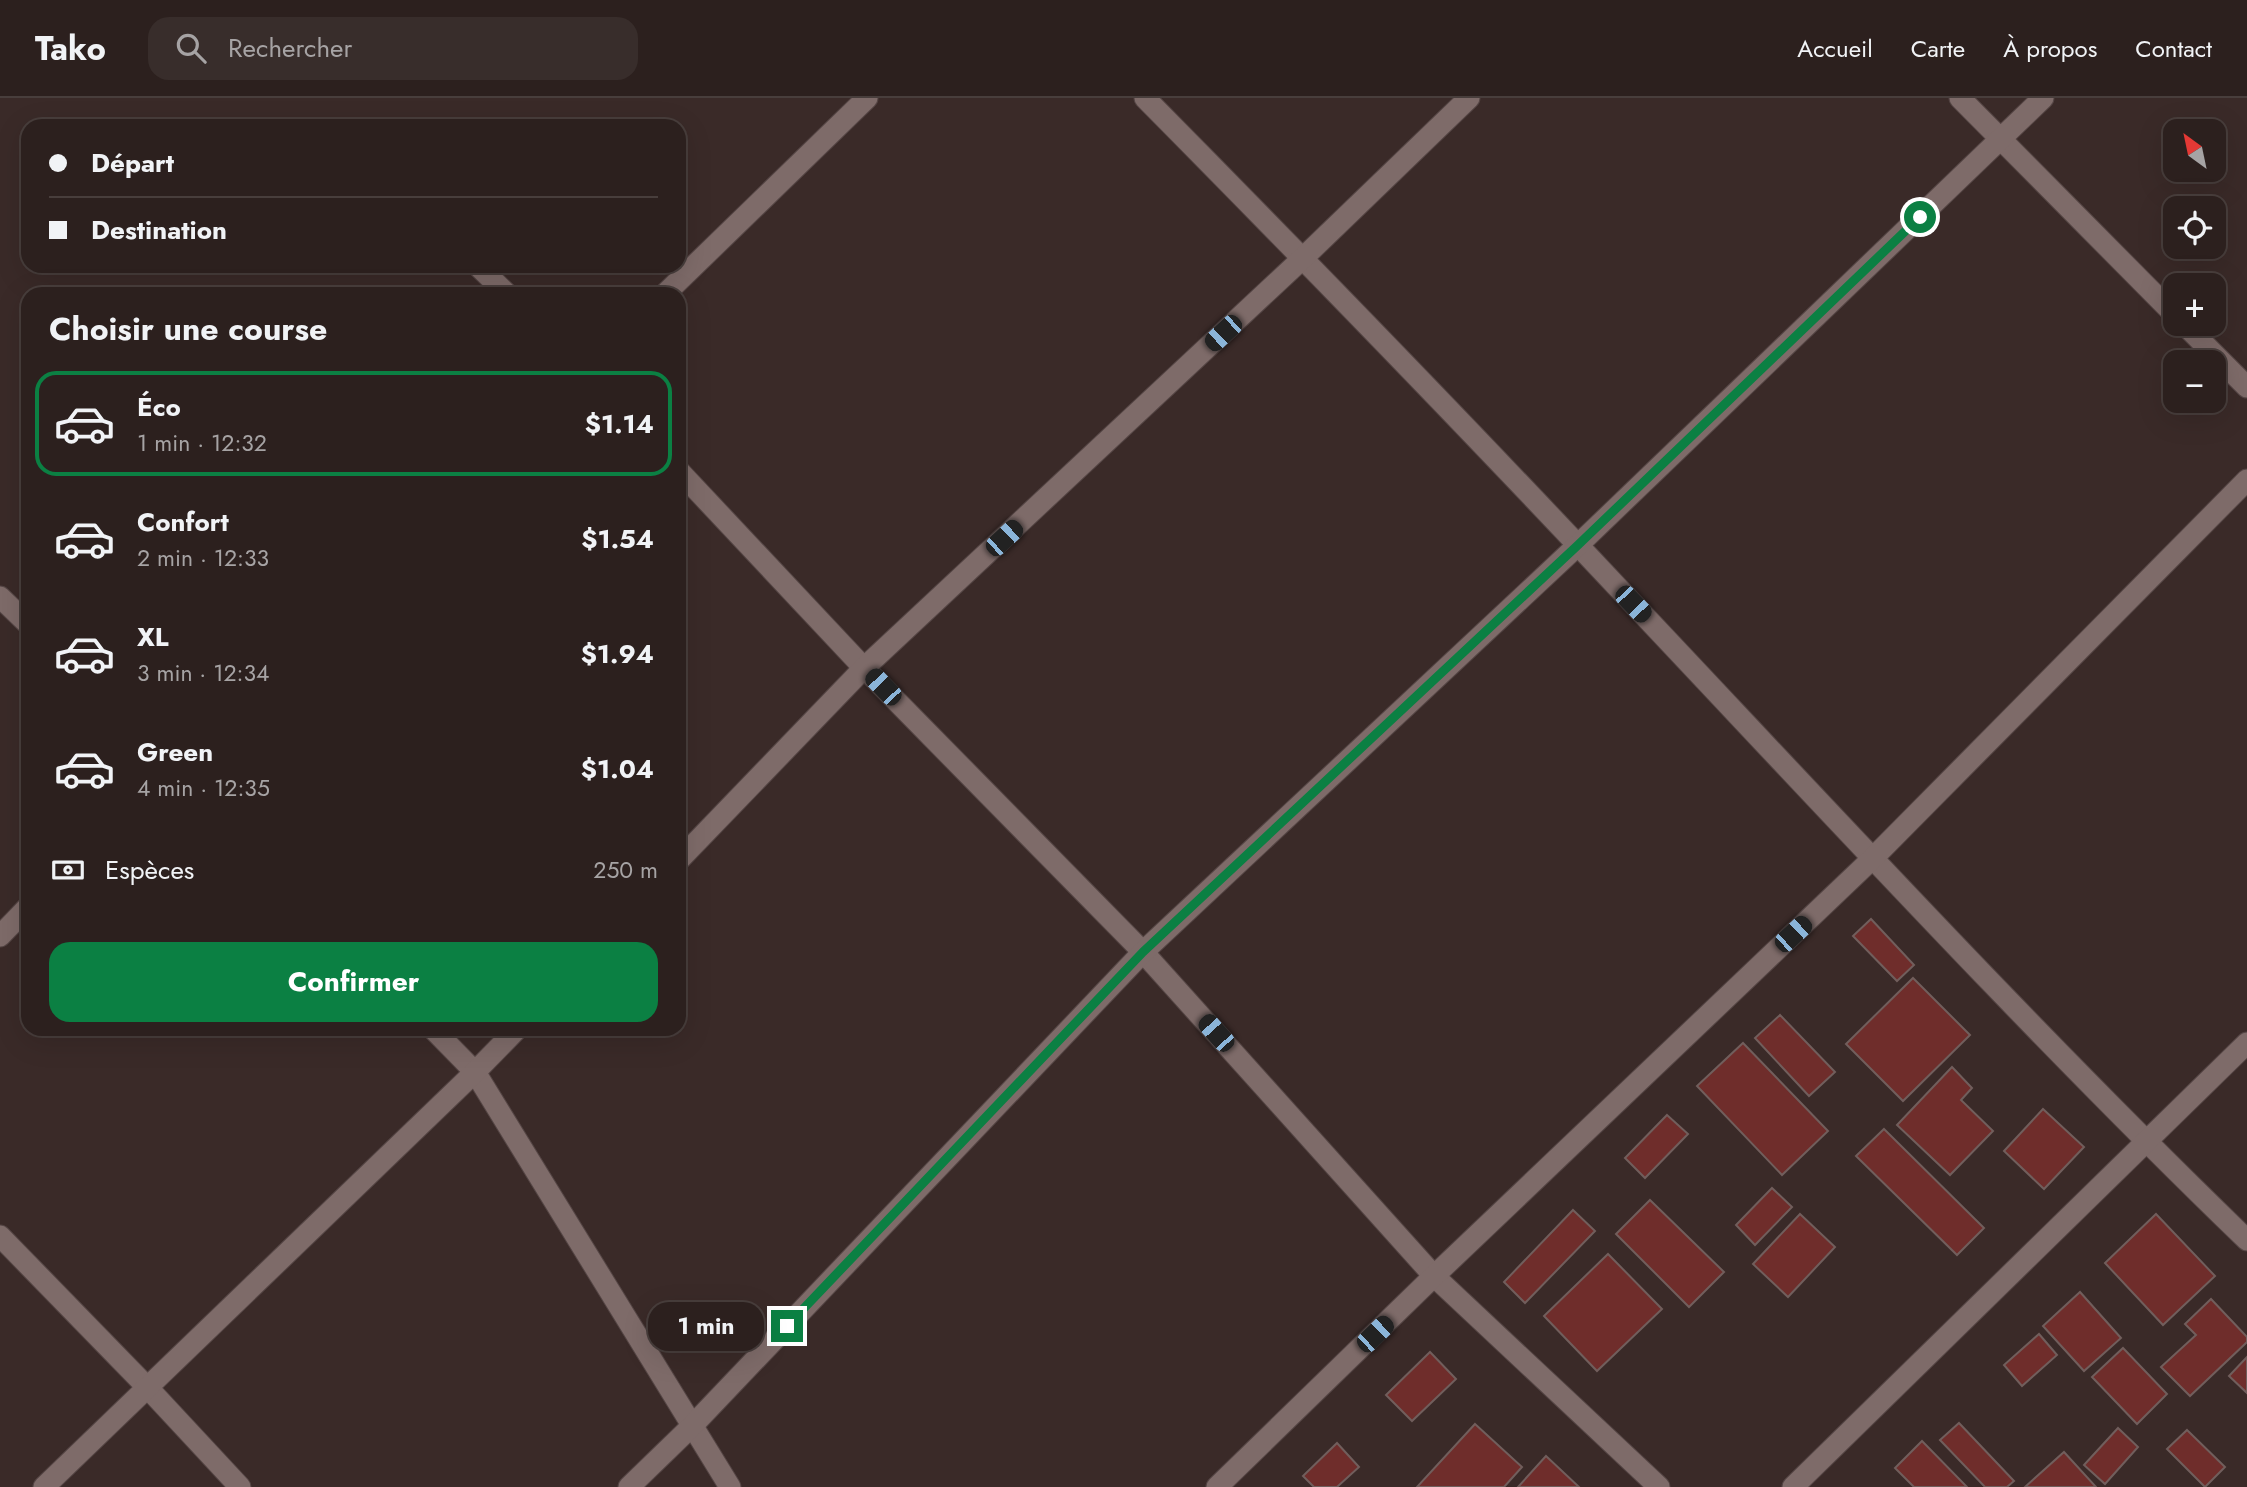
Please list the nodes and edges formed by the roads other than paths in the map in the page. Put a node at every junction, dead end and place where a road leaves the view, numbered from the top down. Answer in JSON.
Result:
{"nodes":[{"id":1,"x":867,"y":98,"type":"edge"},
{"id":2,"x":1145,"y":98,"type":"edge"},
{"id":3,"x":1469,"y":98,"type":"edge"},
{"id":4,"x":1960,"y":98,"type":"edge"},
{"id":5,"x":2043,"y":98,"type":"edge"},
{"id":6,"x":2000,"y":140,"type":"junction"},
{"id":7,"x":1303,"y":258,"type":"junction"},
{"id":8,"x":485,"y":273,"type":"edge"},
{"id":9,"x":500,"y":287,"type":"edge"},
{"id":10,"x":672,"y":287,"type":"edge"},
{"id":11,"x":2163,"y":303,"type":"edge"},
{"id":12,"x":2196,"y":336,"type":"edge"},
{"id":13,"x":2247,"y":387,"type":"edge"},
{"id":14,"x":686,"y":478,"type":"edge"},
{"id":15,"x":2247,"y":480,"type":"edge"},
{"id":16,"x":1578,"y":545,"type":"junction"},
{"id":17,"x":0,"y":597,"type":"edge"},
{"id":18,"x":21,"y":617,"type":"edge"},
{"id":19,"x":864,"y":668,"type":"junction"},
{"id":20,"x":686,"y":853,"type":"edge"},
{"id":21,"x":1873,"y":858,"type":"junction"},
{"id":22,"x":21,"y":915,"type":"edge"},
{"id":23,"x":0,"y":936,"type":"edge"},
{"id":24,"x":1143,"y":952,"type":"junction"},
{"id":25,"x":440,"y":1036,"type":"edge"},
{"id":26,"x":510,"y":1036,"type":"edge"},
{"id":27,"x":2247,"y":1043,"type":"edge"},
{"id":28,"x":475,"y":1072,"type":"junction"},
{"id":29,"x":2147,"y":1143,"type":"junction"},
{"id":30,"x":0,"y":1236,"type":"edge"},
{"id":31,"x":2247,"y":1240,"type":"edge"},
{"id":32,"x":1434,"y":1276,"type":"junction"},
{"id":33,"x":146,"y":1387,"type":"junction"},
{"id":34,"x":693,"y":1425,"type":"junction"},
{"id":35,"x":44,"y":1487,"type":"edge"},
{"id":36,"x":240,"y":1487,"type":"edge"},
{"id":37,"x":629,"y":1487,"type":"edge"},
{"id":38,"x":730,"y":1487,"type":"edge"},
{"id":39,"x":1217,"y":1487,"type":"edge"},
{"id":40,"x":1659,"y":1487,"type":"edge"},
{"id":41,"x":1793,"y":1487,"type":"edge"}],
"edges":[{"from":1,"to":10,"type":"street"},
{"from":2,"to":7,"type":"street"},
{"from":3,"to":7,"type":"street"},
{"from":4,"to":6,"type":"street"},
{"from":5,"to":6,"type":"street"},
{"from":6,"to":11,"type":"street"},
{"from":6,"to":16,"type":"street"},
{"from":7,"to":16,"type":"street"},
{"from":7,"to":19,"type":"street"},
{"from":8,"to":9,"type":"street"},
{"from":12,"to":13,"type":"street"},
{"from":14,"to":19,"type":"street"},
{"from":15,"to":21,"type":"street"},
{"from":16,"to":21,"type":"street"},
{"from":16,"to":24,"type":"street"},
{"from":17,"to":18,"type":"street"},
{"from":19,"to":20,"type":"street"},
{"from":19,"to":24,"type":"street"},
{"from":21,"to":29,"type":"street"},
{"from":21,"to":32,"type":"street"},
{"from":22,"to":23,"type":"street"},
{"from":24,"to":32,"type":"street"},
{"from":24,"to":34,"type":"street"},
{"from":25,"to":28,"type":"street"},
{"from":26,"to":28,"type":"street"},
{"from":27,"to":29,"type":"street"},
{"from":28,"to":33,"type":"street"},
{"from":28,"to":34,"type":"street"},
{"from":29,"to":31,"type":"street"},
{"from":29,"to":41,"type":"street"},
{"from":30,"to":33,"type":"street"},
{"from":32,"to":39,"type":"street"},
{"from":32,"to":40,"type":"street"},
{"from":33,"to":35,"type":"street"},
{"from":33,"to":36,"type":"street"},
{"from":34,"to":37,"type":"street"},
{"from":34,"to":38,"type":"street"}]}
